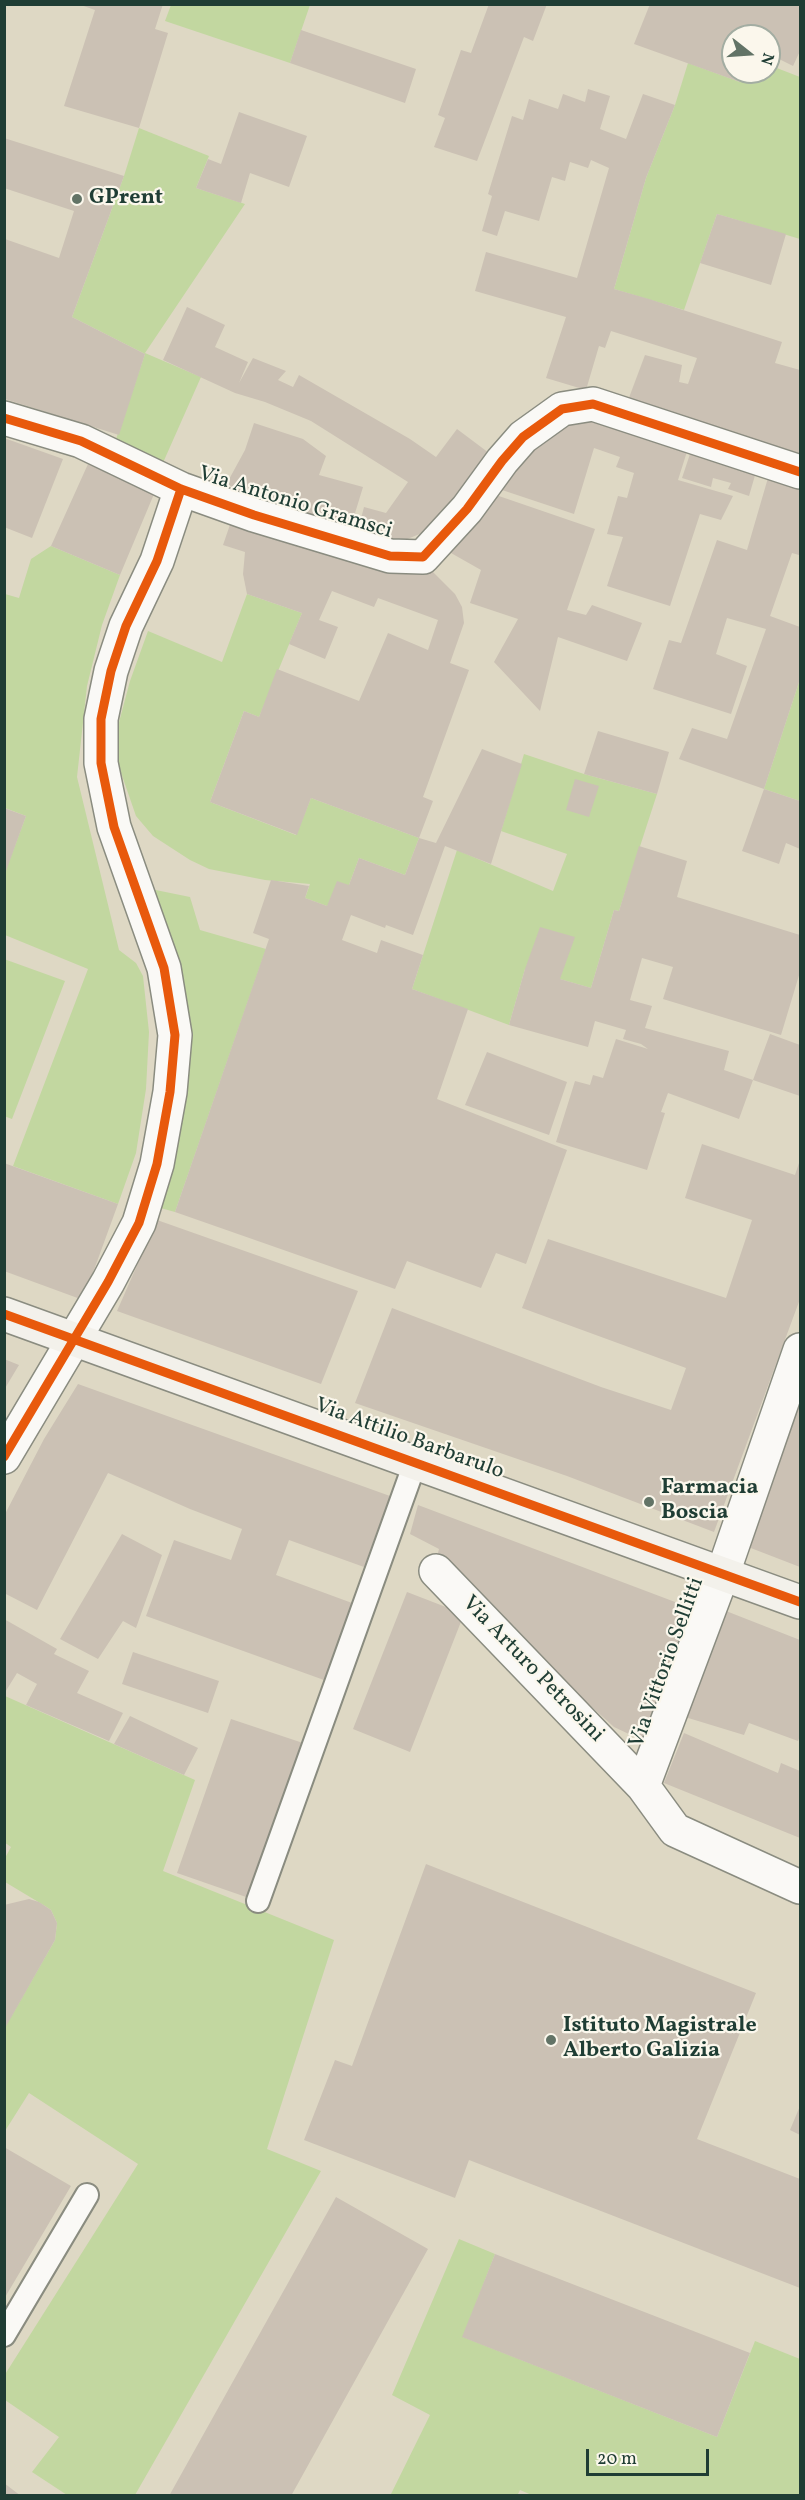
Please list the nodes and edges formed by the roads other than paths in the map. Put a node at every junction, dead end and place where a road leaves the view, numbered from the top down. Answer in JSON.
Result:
{"nodes":[{"id":1,"x":4,"y":418,"type":"edge"},
{"id":2,"x":801,"y":472,"type":"edge"},
{"id":3,"x":181,"y":489,"type":"junction"},
{"id":4,"x":4,"y":1314,"type":"edge"},
{"id":5,"x":73,"y":1341,"type":"junction"},
{"id":6,"x":799,"y":1361,"type":"edge"},
{"id":7,"x":4,"y":1457,"type":"edge"},
{"id":8,"x":415,"y":1463,"type":"junction"},
{"id":9,"x":436,"y":1571,"type":"dead end"},
{"id":10,"x":723,"y":1573,"type":"junction"},
{"id":11,"x":801,"y":1602,"type":"edge"},
{"id":12,"x":643,"y":1786,"type":"junction"},
{"id":13,"x":801,"y":1887,"type":"edge"},
{"id":14,"x":258,"y":1900,"type":"dead end"},
{"id":15,"x":87,"y":2195,"type":"dead end"},
{"id":16,"x":4,"y":2335,"type":"edge"}],
"edges":[{"from":1,"to":3,"type":"street","name":"Via Antonio Gramsci"},
{"from":2,"to":3,"type":"street","name":"Via Antonio Gramsci"},
{"from":3,"to":5,"type":"street"},
{"from":4,"to":5,"type":"street","name":"Via Attilio Barbarulo"},
{"from":5,"to":7,"type":"street"},
{"from":5,"to":8,"type":"street","name":"Via Attilio Barbarulo"},
{"from":6,"to":10,"type":"street","name":"Via Vittorio Sellitti"},
{"from":8,"to":10,"type":"street","name":"Via Attilio Barbarulo"},
{"from":8,"to":14,"type":"lane","name":"Via Attilio Barbarulo"},
{"from":9,"to":12,"type":"street","name":"Via Arturo Petrosini"},
{"from":10,"to":11,"type":"street","name":"Via Attilio Barbarulo"},
{"from":10,"to":12,"type":"street","name":"Via Vittorio Sellitti"},
{"from":12,"to":13,"type":"street","name":"Via Arturo Petrosini"},
{"from":15,"to":16,"type":"lane"}]}
